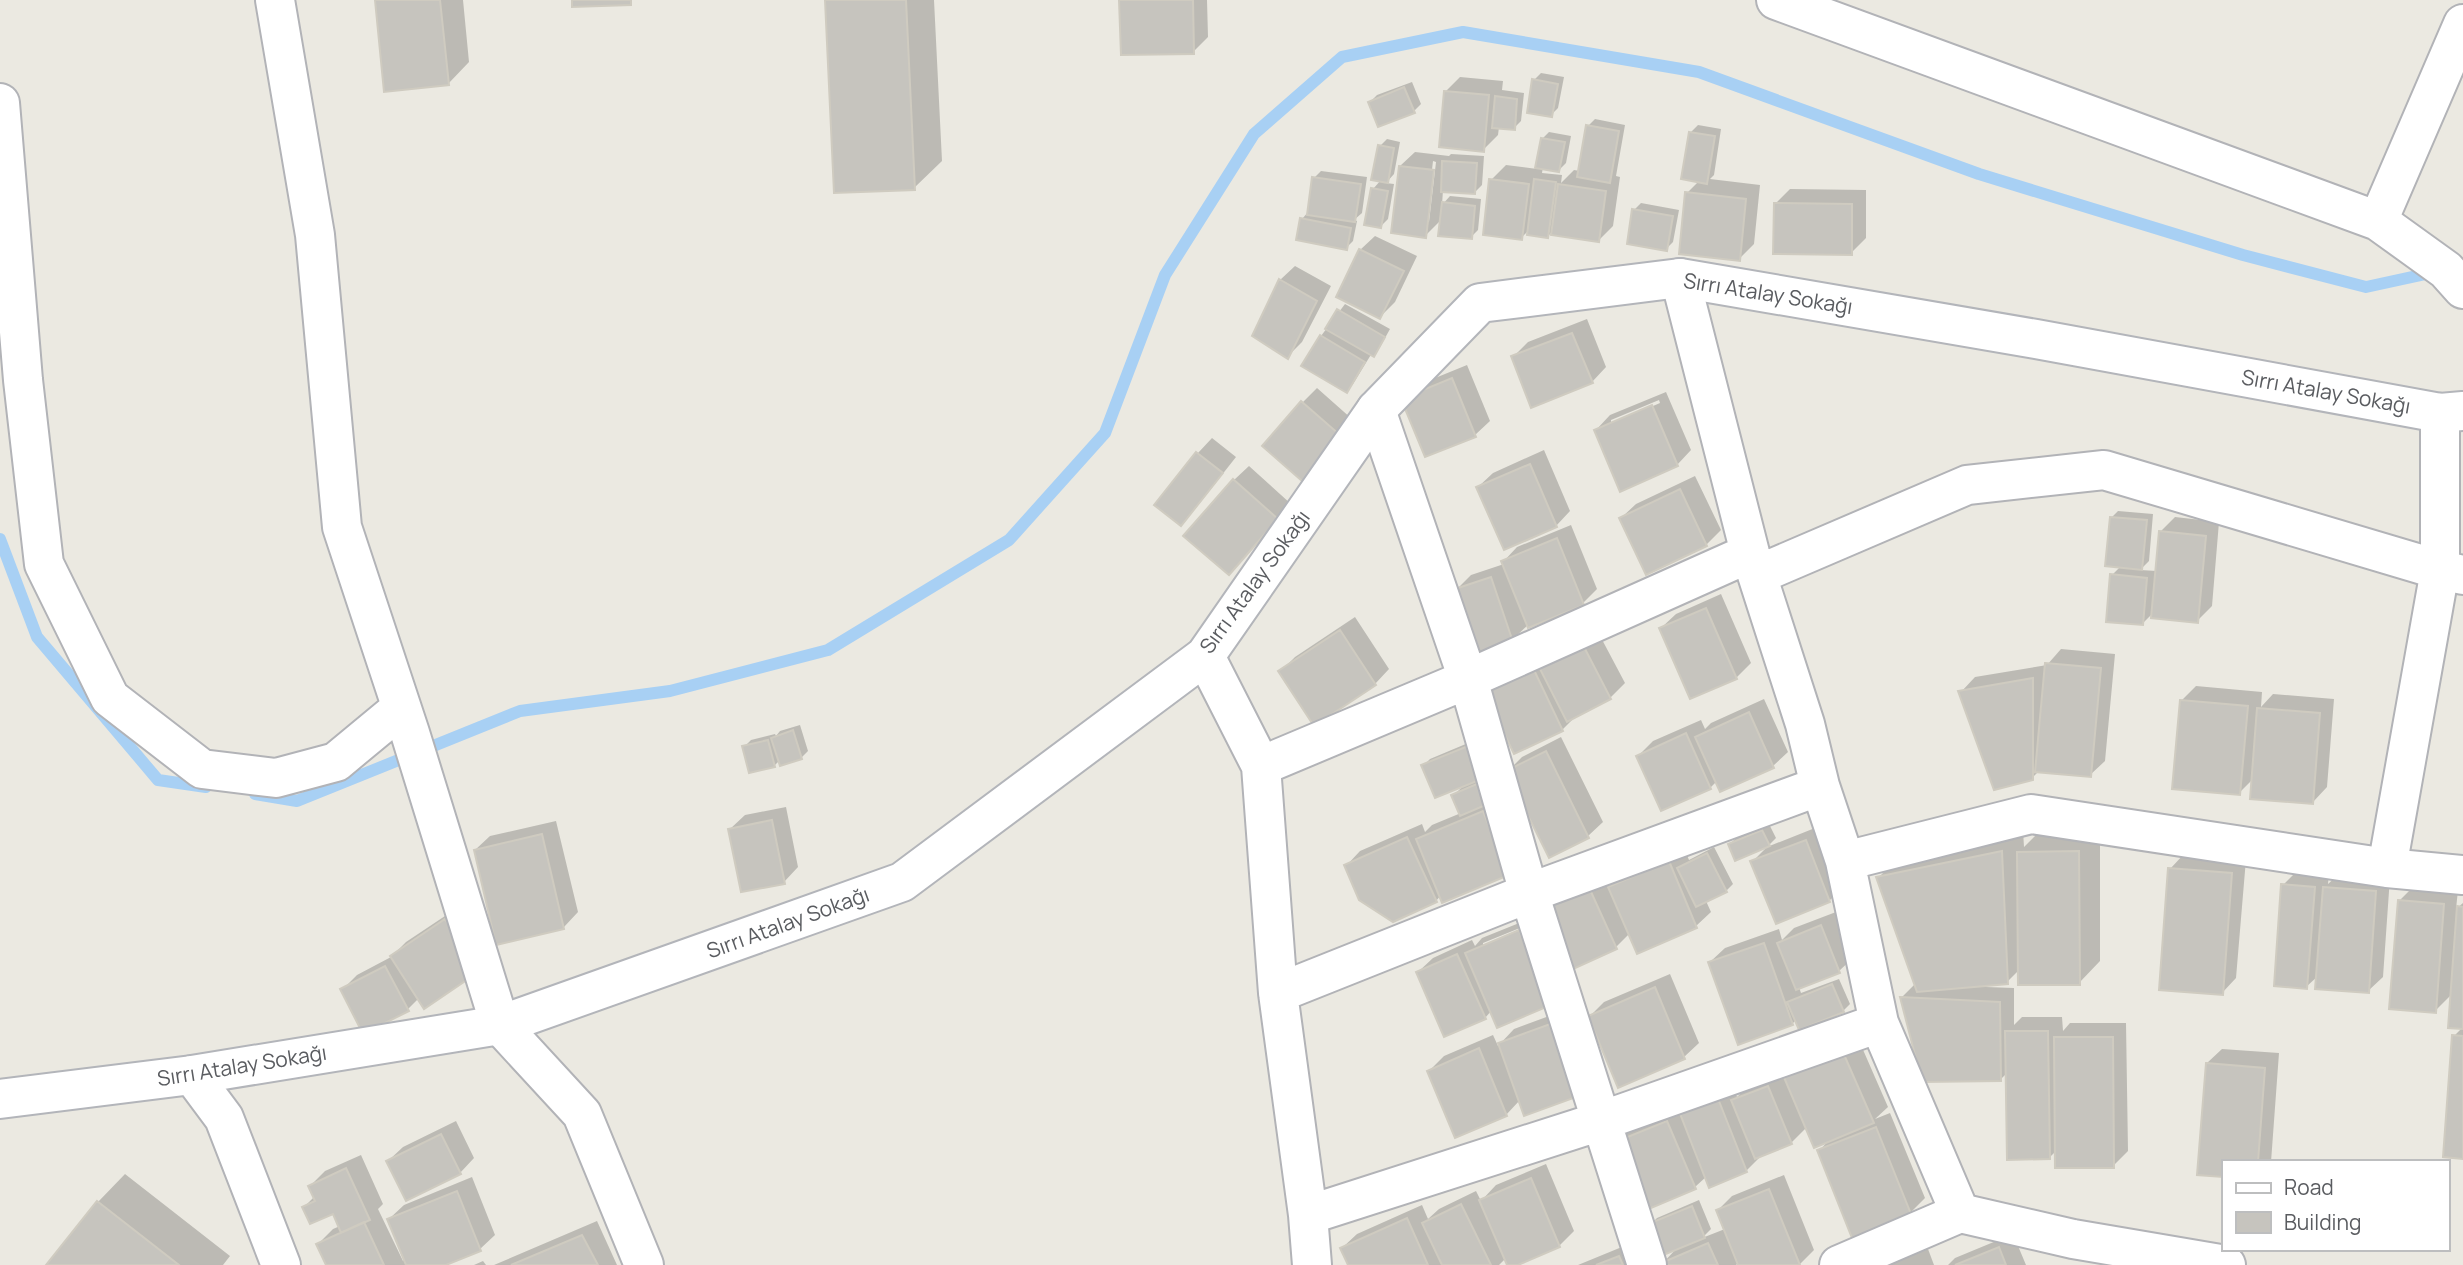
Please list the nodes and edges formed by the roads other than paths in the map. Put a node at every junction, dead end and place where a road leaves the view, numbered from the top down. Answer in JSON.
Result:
{"nodes":[{"id":1,"x":275,"y":0,"type":"edge"},
{"id":2,"x":1776,"y":0,"type":"edge"},
{"id":3,"x":2463,"y":24,"type":"edge"},
{"id":4,"x":0,"y":103,"type":"edge"},
{"id":5,"x":2378,"y":221,"type":"junction"},
{"id":6,"x":1680,"y":278,"type":"junction"},
{"id":7,"x":2463,"y":289,"type":"edge"},
{"id":8,"x":1376,"y":410,"type":"junction"},
{"id":9,"x":2451,"y":412,"type":"edge"},
{"id":10,"x":1753,"y":564,"type":"junction"},
{"id":11,"x":2452,"y":573,"type":"edge"},
{"id":12,"x":1205,"y":656,"type":"junction"},
{"id":13,"x":1468,"y":679,"type":"junction"},
{"id":14,"x":400,"y":709,"type":"junction"},
{"id":15,"x":1261,"y":766,"type":"junction"},
{"id":16,"x":1820,"y":786,"type":"junction"},
{"id":17,"x":1845,"y":861,"type":"junction"},
{"id":18,"x":2387,"y":868,"type":"junction"},
{"id":19,"x":2463,"y":875,"type":"edge"},
{"id":20,"x":1529,"y":893,"type":"junction"},
{"id":21,"x":1278,"y":993,"type":"junction"},
{"id":22,"x":1879,"y":1023,"type":"junction"},
{"id":23,"x":500,"y":1025,"type":"junction"},
{"id":24,"x":192,"y":1075,"type":"junction"},
{"id":25,"x":0,"y":1099,"type":"edge"},
{"id":26,"x":1601,"y":1121,"type":"junction"},
{"id":27,"x":1960,"y":1213,"type":"junction"},
{"id":28,"x":1308,"y":1215,"type":"junction"},
{"id":29,"x":2072,"y":1252,"type":"edge"},
{"id":30,"x":281,"y":1265,"type":"edge"},
{"id":31,"x":645,"y":1265,"type":"edge"},
{"id":32,"x":1312,"y":1265,"type":"edge"},
{"id":33,"x":1647,"y":1265,"type":"edge"},
{"id":34,"x":1839,"y":1265,"type":"edge"},
{"id":35,"x":2226,"y":1265,"type":"edge"}],
"edges":[{"from":1,"to":14,"type":"street"},
{"from":2,"to":5,"type":"street"},
{"from":3,"to":5,"type":"street"},
{"from":4,"to":14,"type":"street"},
{"from":5,"to":7,"type":"street"},
{"from":6,"to":8,"type":"street","name":"Sırrı Atalay Sokağı"},
{"from":6,"to":9,"type":"street","name":"Sırrı Atalay Sokağı"},
{"from":6,"to":10,"type":"street"},
{"from":8,"to":12,"type":"street","name":"Sırrı Atalay Sokağı"},
{"from":8,"to":13,"type":"street"},
{"from":9,"to":11,"type":"street"},
{"from":10,"to":11,"type":"street"},
{"from":10,"to":13,"type":"street"},
{"from":10,"to":16,"type":"street"},
{"from":11,"to":18,"type":"street"},
{"from":12,"to":15,"type":"street"},
{"from":12,"to":23,"type":"street","name":"Sırrı Atalay Sokağı"},
{"from":13,"to":15,"type":"street"},
{"from":13,"to":20,"type":"street"},
{"from":14,"to":23,"type":"street"},
{"from":15,"to":21,"type":"street"},
{"from":16,"to":17,"type":"street"},
{"from":16,"to":20,"type":"street"},
{"from":17,"to":18,"type":"street"},
{"from":17,"to":22,"type":"street"},
{"from":18,"to":19,"type":"street"},
{"from":20,"to":21,"type":"street"},
{"from":20,"to":26,"type":"street"},
{"from":21,"to":28,"type":"street"},
{"from":22,"to":26,"type":"street"},
{"from":22,"to":27,"type":"street"},
{"from":23,"to":24,"type":"street","name":"Sırrı Atalay Sokağı"},
{"from":23,"to":31,"type":"street"},
{"from":24,"to":25,"type":"street","name":"Sırrı Atalay Sokağı"},
{"from":24,"to":30,"type":"street"},
{"from":26,"to":28,"type":"street"},
{"from":26,"to":33,"type":"street"},
{"from":27,"to":29,"type":"street"},
{"from":27,"to":34,"type":"street"},
{"from":28,"to":32,"type":"street"},
{"from":29,"to":35,"type":"street"}]}
